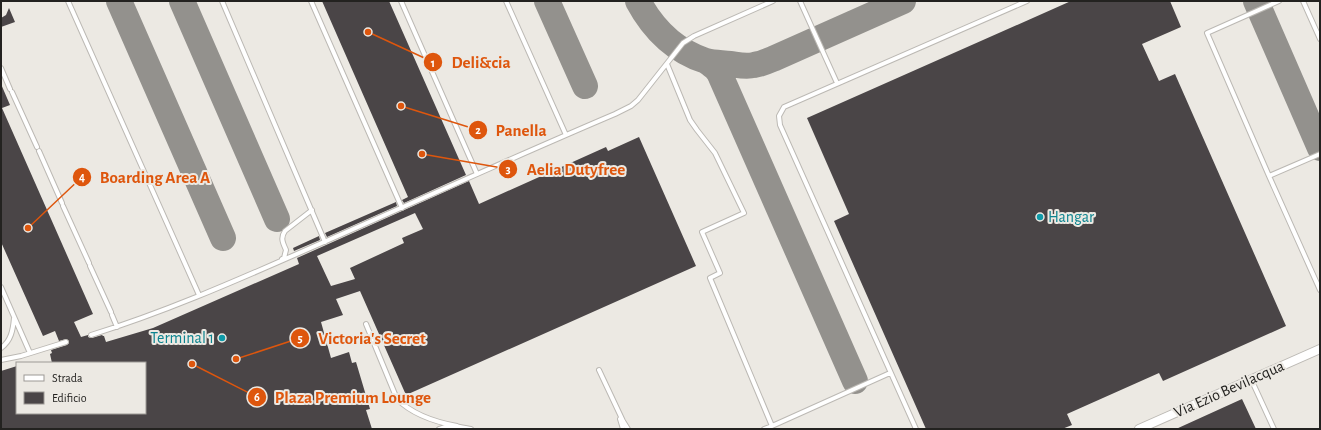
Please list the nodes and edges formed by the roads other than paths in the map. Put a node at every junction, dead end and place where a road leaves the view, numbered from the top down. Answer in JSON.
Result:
{"nodes":[{"id":1,"x":68,"y":1,"type":"edge"},
{"id":2,"x":222,"y":1,"type":"edge"},
{"id":3,"x":311,"y":1,"type":"edge"},
{"id":4,"x":401,"y":1,"type":"edge"},
{"id":5,"x":506,"y":1,"type":"edge"},
{"id":6,"x":773,"y":1,"type":"edge"},
{"id":7,"x":800,"y":1,"type":"edge"},
{"id":8,"x":1026,"y":1,"type":"edge"},
{"id":9,"x":1279,"y":1,"type":"edge"},
{"id":10,"x":1303,"y":1,"type":"edge"},
{"id":11,"x":1320,"y":39,"type":"edge"},
{"id":12,"x":666,"y":64,"type":"junction"},
{"id":13,"x":1,"y":68,"type":"edge"},
{"id":14,"x":837,"y":84,"type":"junction"},
{"id":15,"x":566,"y":135,"type":"junction"},
{"id":16,"x":1320,"y":154,"type":"edge"},
{"id":17,"x":477,"y":174,"type":"junction"},
{"id":18,"x":1269,"y":176,"type":"junction"},
{"id":19,"x":402,"y":208,"type":"junction"},
{"id":20,"x":312,"y":210,"type":"junction"},
{"id":21,"x":325,"y":242,"type":"junction"},
{"id":22,"x":278,"y":262,"type":"junction"},
{"id":23,"x":1,"y":287,"type":"edge"},
{"id":24,"x":1320,"y":290,"type":"edge"},
{"id":25,"x":199,"y":295,"type":"junction"},
{"id":26,"x":14,"y":316,"type":"junction"},
{"id":27,"x":366,"y":324,"type":"dead end"},
{"id":28,"x":117,"y":327,"type":"junction"},
{"id":29,"x":91,"y":335,"type":"dead end"},
{"id":30,"x":66,"y":342,"type":"dead end"},
{"id":31,"x":1,"y":348,"type":"edge"},
{"id":32,"x":1320,"y":349,"type":"edge"},
{"id":33,"x":30,"y":353,"type":"junction"},
{"id":34,"x":1,"y":360,"type":"edge"},
{"id":35,"x":599,"y":370,"type":"dead end"},
{"id":36,"x":890,"y":373,"type":"junction"},
{"id":37,"x":1251,"y":379,"type":"junction"},
{"id":38,"x":612,"y":398,"type":"junction"},
{"id":39,"x":457,"y":426,"type":"junction"},
{"id":40,"x":772,"y":426,"type":"junction"},
{"id":41,"x":439,"y":429,"type":"edge"},
{"id":42,"x":471,"y":429,"type":"edge"},
{"id":43,"x":623,"y":429,"type":"edge"},
{"id":44,"x":628,"y":429,"type":"edge"},
{"id":45,"x":764,"y":429,"type":"edge"},
{"id":46,"x":916,"y":429,"type":"edge"},
{"id":47,"x":1139,"y":429,"type":"edge"},
{"id":48,"x":1274,"y":429,"type":"edge"}],
"edges":[{"from":1,"to":25,"type":"lane"},
{"from":2,"to":20,"type":"lane"},
{"from":3,"to":19,"type":"lane"},
{"from":4,"to":17,"type":"lane"},
{"from":5,"to":15,"type":"lane"},
{"from":6,"to":12,"type":"lane"},
{"from":7,"to":14,"type":"lane"},
{"from":8,"to":14,"type":"lane"},
{"from":9,"to":18,"type":"lane"},
{"from":10,"to":11,"type":"lane"},
{"from":12,"to":15,"type":"lane"},
{"from":12,"to":40,"type":"lane"},
{"from":13,"to":28,"type":"lane"},
{"from":14,"to":36,"type":"lane"},
{"from":15,"to":17,"type":"lane"},
{"from":16,"to":18,"type":"lane"},
{"from":17,"to":19,"type":"lane"},
{"from":18,"to":24,"type":"lane"},
{"from":19,"to":21,"type":"lane"},
{"from":20,"to":21,"type":"lane"},
{"from":20,"to":22,"type":"lane"},
{"from":21,"to":22,"type":"lane"},
{"from":22,"to":25,"type":"lane"},
{"from":23,"to":26,"type":"lane"},
{"from":25,"to":28,"type":"lane"},
{"from":26,"to":31,"type":"lane"},
{"from":26,"to":33,"type":"lane"},
{"from":27,"to":39,"type":"lane"},
{"from":28,"to":29,"type":"lane"},
{"from":30,"to":33,"type":"lane"},
{"from":32,"to":37,"type":"street","name":"Via Ezio Bevilacqua"},
{"from":33,"to":34,"type":"lane"},
{"from":35,"to":38,"type":"lane"},
{"from":36,"to":40,"type":"lane"},
{"from":36,"to":46,"type":"lane"},
{"from":37,"to":47,"type":"street","name":"Via Ezio Bevilacqua"},
{"from":37,"to":48,"type":"lane"},
{"from":38,"to":43,"type":"lane"},
{"from":38,"to":44,"type":"lane"},
{"from":39,"to":41,"type":"lane"},
{"from":39,"to":42,"type":"lane"},
{"from":40,"to":45,"type":"lane"}]}
